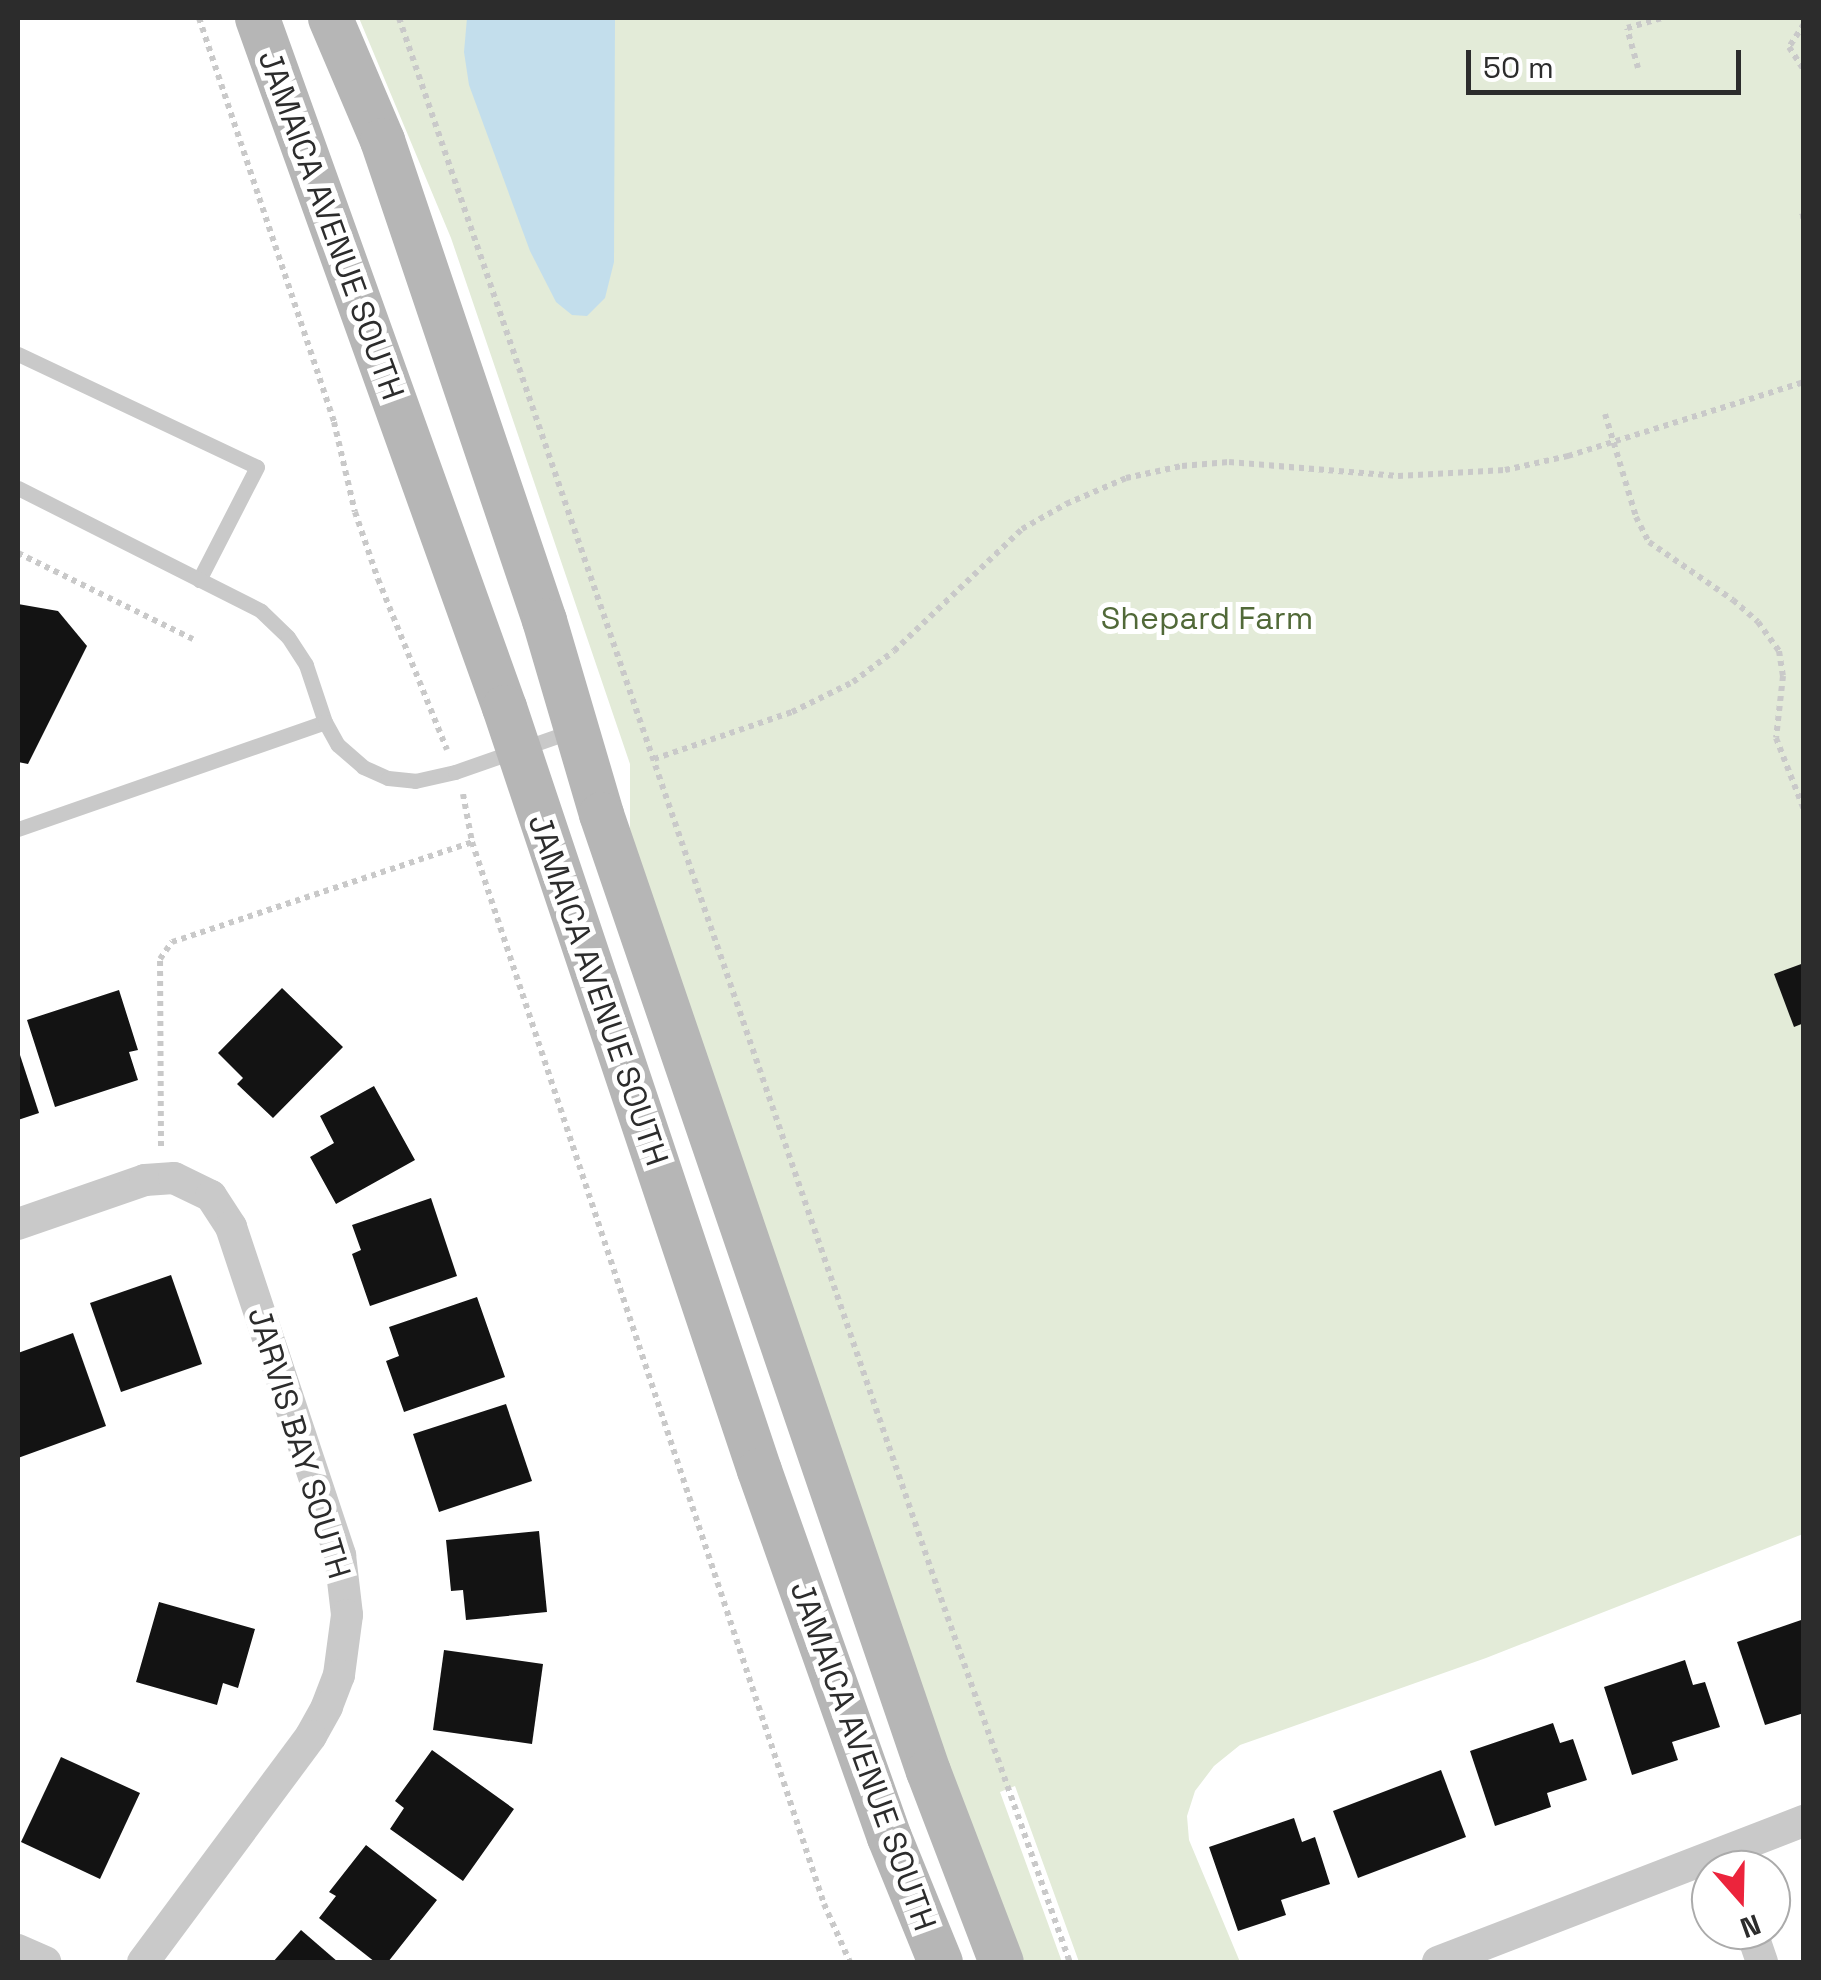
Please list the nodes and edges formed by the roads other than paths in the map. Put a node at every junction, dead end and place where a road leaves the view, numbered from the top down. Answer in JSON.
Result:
{"nodes":[{"id":1,"x":257,"y":18,"type":"edge"},
{"id":2,"x":330,"y":18,"type":"edge"},
{"id":3,"x":18,"y":354,"type":"edge"},
{"id":4,"x":18,"y":488,"type":"edge"},
{"id":5,"x":199,"y":580,"type":"junction"},
{"id":6,"x":326,"y":722,"type":"junction"},
{"id":7,"x":575,"y":730,"type":"junction"},
{"id":8,"x":518,"y":750,"type":"junction"},
{"id":9,"x":18,"y":829,"type":"edge"},
{"id":10,"x":18,"y":1224,"type":"edge"},
{"id":11,"x":1804,"y":1821,"type":"edge"},
{"id":12,"x":1746,"y":1850,"type":"edge"},
{"id":13,"x":1691,"y":1872,"type":"edge"},
{"id":14,"x":18,"y":1950,"type":"edge"},
{"id":15,"x":45,"y":1962,"type":"edge"},
{"id":16,"x":143,"y":1962,"type":"edge"},
{"id":17,"x":940,"y":1962,"type":"edge"},
{"id":18,"x":1001,"y":1962,"type":"edge"},
{"id":19,"x":1438,"y":1962,"type":"edge"}],
"edges":[{"from":1,"to":8,"type":"street","name":"JAMAICA AVENUE SOUTH"},
{"from":2,"to":7,"type":"street","name":"JAMAICA AVENUE SOUTH"},
{"from":3,"to":5,"type":"lane"},
{"from":4,"to":5,"type":"lane"},
{"from":5,"to":6,"type":"lane"},
{"from":6,"to":8,"type":"lane"},
{"from":6,"to":9,"type":"lane"},
{"from":7,"to":8,"type":"lane"},
{"from":7,"to":18,"type":"street","name":"JAMAICA AVENUE SOUTH"},
{"from":8,"to":17,"type":"street","name":"JAMAICA AVENUE SOUTH"},
{"from":10,"to":16,"type":"street","name":"JARVIS BAY SOUTH"},
{"from":11,"to":12,"type":"street"},
{"from":13,"to":19,"type":"street"},
{"from":14,"to":15,"type":"street"}]}
